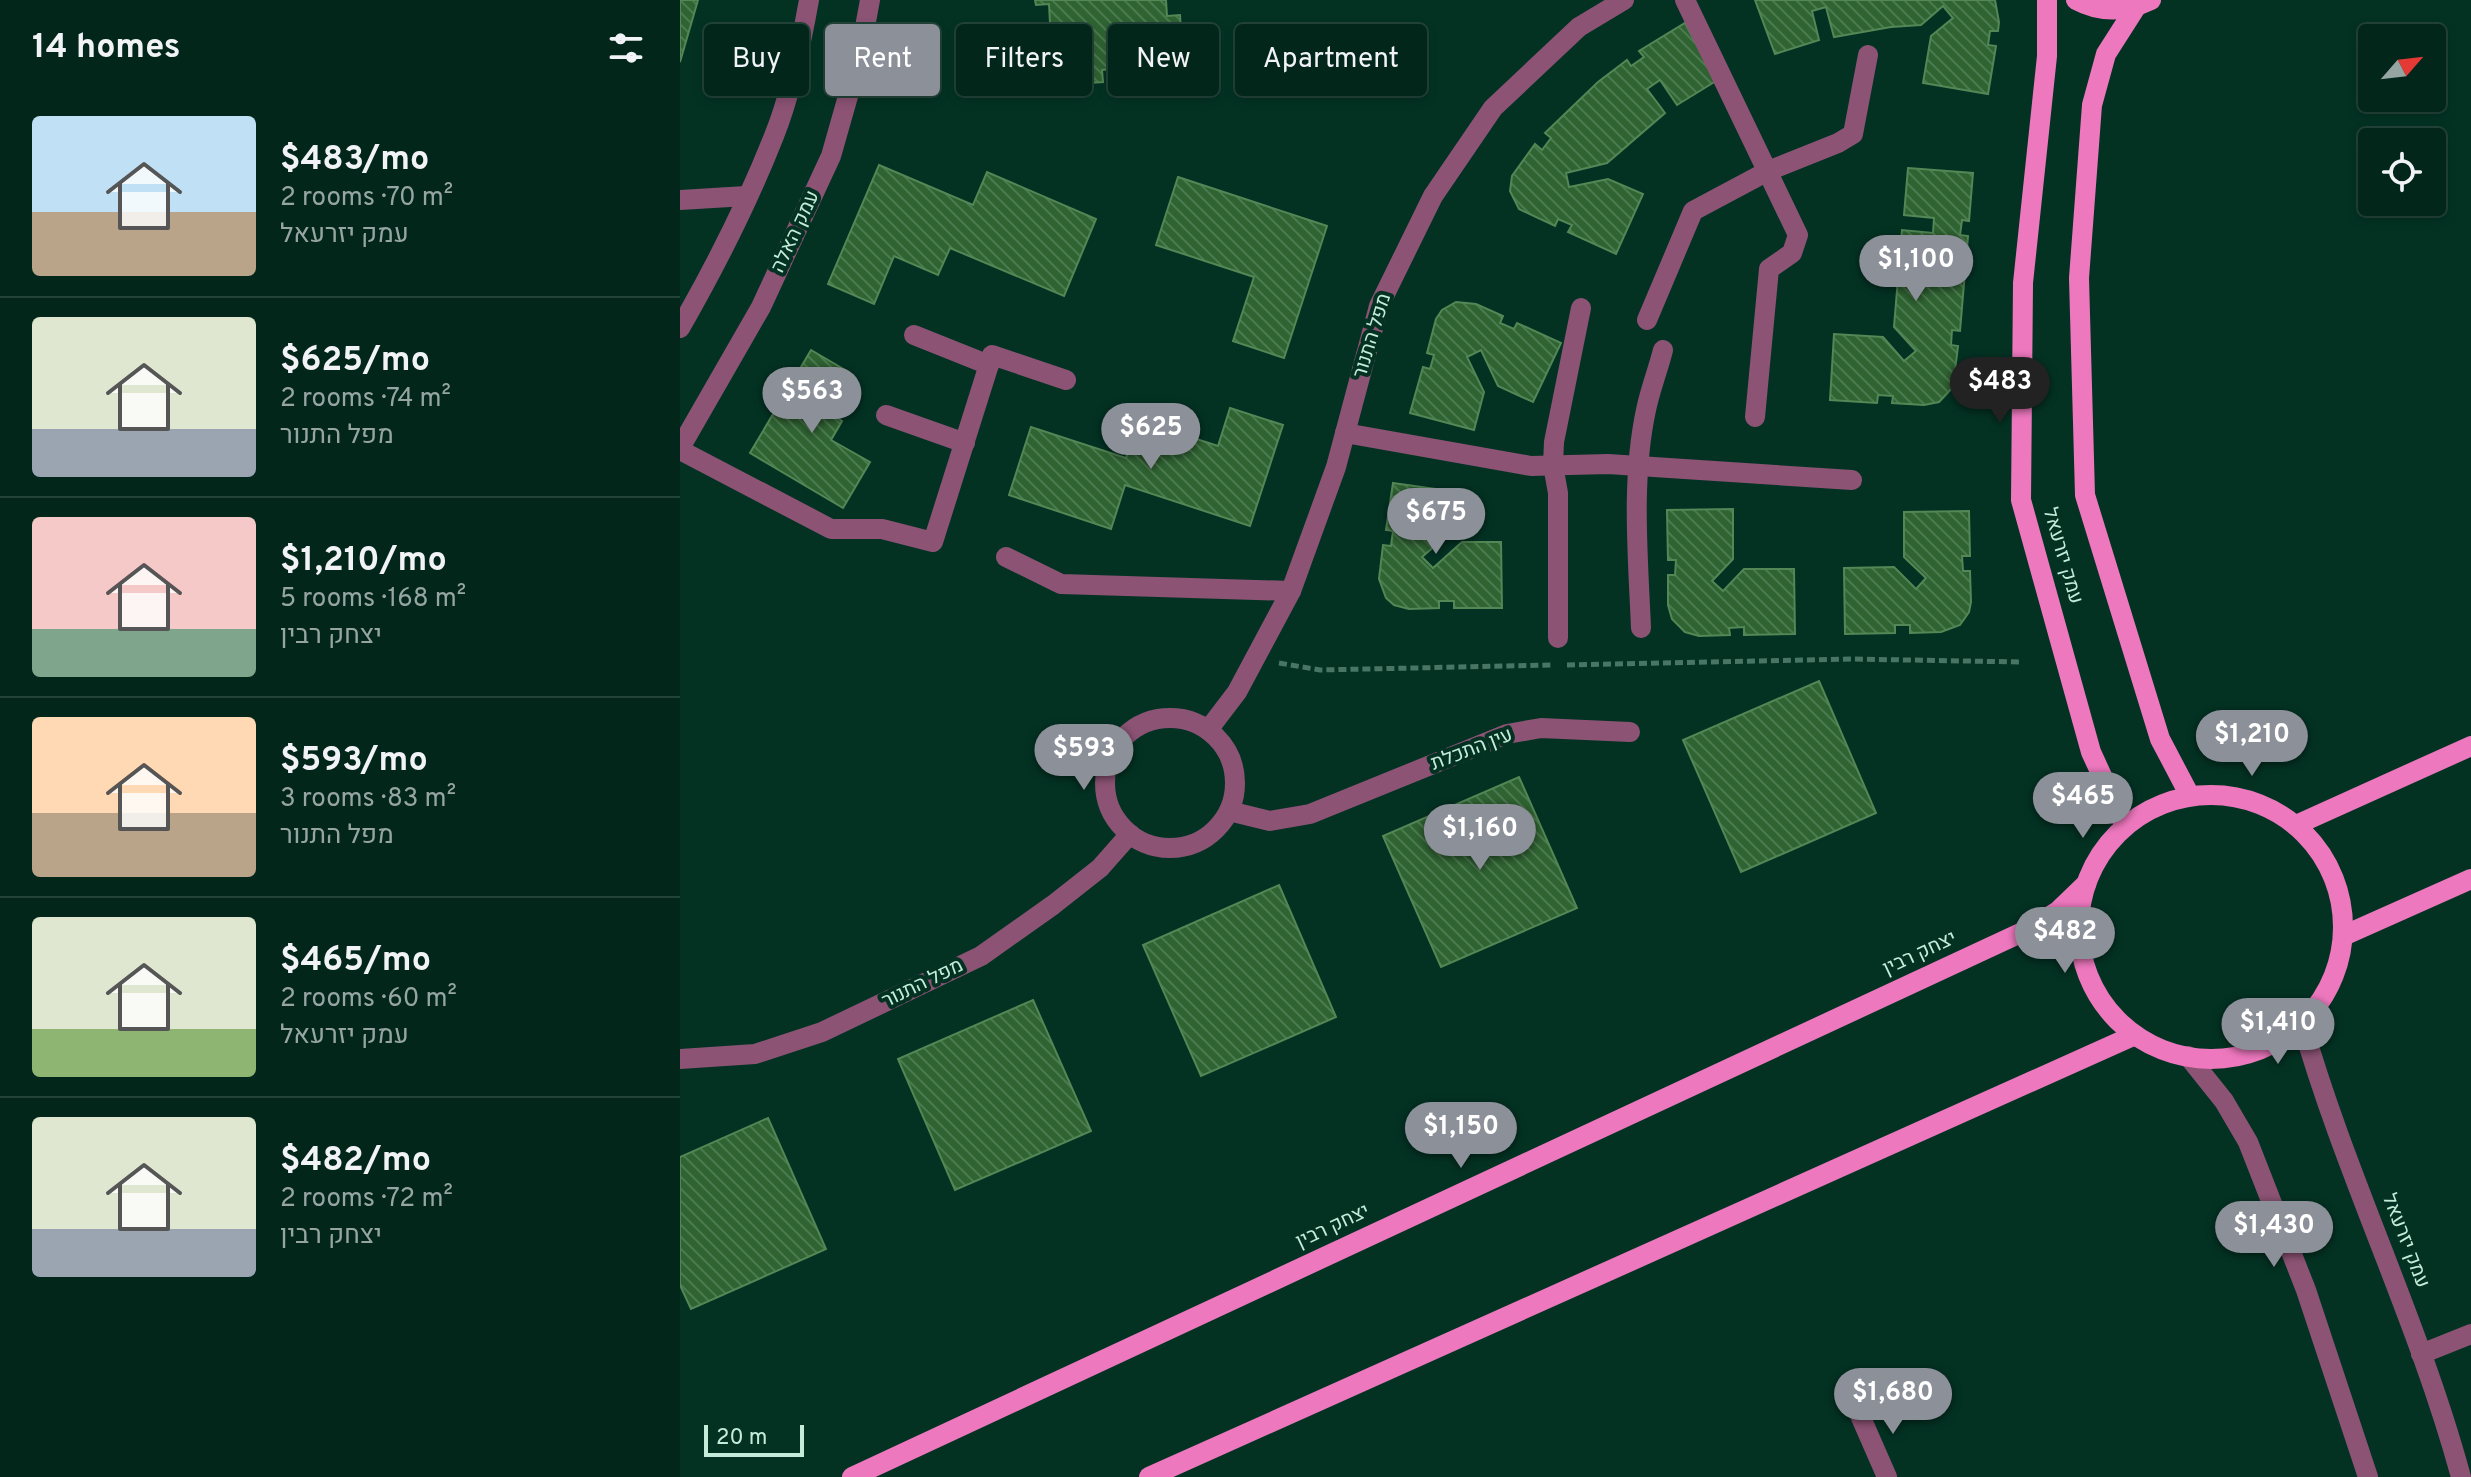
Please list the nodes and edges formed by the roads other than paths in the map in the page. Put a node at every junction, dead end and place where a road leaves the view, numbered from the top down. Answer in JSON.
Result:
{"nodes":[{"id":1,"x":809,"y":0,"type":"edge"},
{"id":2,"x":870,"y":0,"type":"edge"},
{"id":3,"x":1624,"y":0,"type":"edge"},
{"id":4,"x":1685,"y":0,"type":"edge"},
{"id":5,"x":2047,"y":0,"type":"edge"},
{"id":6,"x":2076,"y":0,"type":"edge"},
{"id":7,"x":2144,"y":4,"type":"edge"},
{"id":8,"x":1868,"y":55,"type":"dead end"},
{"id":9,"x":1768,"y":171,"type":"junction"},
{"id":10,"x":746,"y":196,"type":"junction"},
{"id":11,"x":680,"y":200,"type":"edge"},
{"id":12,"x":1581,"y":308,"type":"dead end"},
{"id":13,"x":1647,"y":320,"type":"dead end"},
{"id":14,"x":680,"y":328,"type":"edge"},
{"id":15,"x":914,"y":335,"type":"dead end"},
{"id":16,"x":1663,"y":350,"type":"dead end"},
{"id":17,"x":989,"y":365,"type":"junction"},
{"id":18,"x":1066,"y":380,"type":"dead end"},
{"id":19,"x":886,"y":415,"type":"dead end"},
{"id":20,"x":1755,"y":417,"type":"dead end"},
{"id":21,"x":1345,"y":433,"type":"junction"},
{"id":22,"x":965,"y":443,"type":"junction"},
{"id":23,"x":680,"y":449,"type":"edge"},
{"id":24,"x":1553,"y":465,"type":"junction"},
{"id":25,"x":1640,"y":466,"type":"junction"},
{"id":26,"x":1852,"y":480,"type":"dead end"},
{"id":27,"x":1006,"y":557,"type":"dead end"},
{"id":28,"x":1291,"y":591,"type":"junction"},
{"id":29,"x":1641,"y":628,"type":"dead end"},
{"id":30,"x":1558,"y":638,"type":"dead end"},
{"id":31,"x":1208,"y":730,"type":"junction"},
{"id":32,"x":1630,"y":732,"type":"dead end"},
{"id":33,"x":2471,"y":746,"type":"edge"},
{"id":34,"x":2190,"y":796,"type":"junction"},
{"id":35,"x":1229,"y":811,"type":"junction"},
{"id":36,"x":2296,"y":825,"type":"junction"},
{"id":37,"x":2125,"y":826,"type":"junction"},
{"id":38,"x":1130,"y":834,"type":"junction"},
{"id":39,"x":2471,"y":879,"type":"edge"},
{"id":40,"x":2086,"y":884,"type":"junction"},
{"id":41,"x":2343,"y":936,"type":"junction"},
{"id":42,"x":2302,"y":1023,"type":"junction"},
{"id":43,"x":2135,"y":1035,"type":"junction"},
{"id":44,"x":2188,"y":1056,"type":"junction"},
{"id":45,"x":680,"y":1059,"type":"edge"},
{"id":46,"x":2471,"y":1334,"type":"edge"},
{"id":47,"x":2421,"y":1354,"type":"junction"},
{"id":48,"x":1859,"y":1413,"type":"dead end"},
{"id":49,"x":852,"y":1477,"type":"edge"},
{"id":50,"x":1149,"y":1477,"type":"edge"},
{"id":51,"x":1887,"y":1477,"type":"edge"},
{"id":52,"x":2368,"y":1477,"type":"edge"},
{"id":53,"x":2461,"y":1477,"type":"edge"}],
"edges":[{"from":1,"to":10,"type":"street"},
{"from":2,"to":23,"type":"street","name":"עמק האלה"},
{"from":3,"to":21,"type":"street","name":"מפל התנור"},
{"from":4,"to":9,"type":"street"},
{"from":5,"to":37,"type":"main road","name":"עמק יזרעאל"},
{"from":6,"to":7,"type":"main road"},
{"from":7,"to":34,"type":"main road","name":"עמק יזרעאל"},
{"from":8,"to":9,"type":"street"},
{"from":9,"to":13,"type":"street"},
{"from":9,"to":20,"type":"street"},
{"from":10,"to":11,"type":"street"},
{"from":10,"to":14,"type":"street"},
{"from":12,"to":24,"type":"street"},
{"from":15,"to":17,"type":"street"},
{"from":16,"to":25,"type":"street"},
{"from":17,"to":18,"type":"street"},
{"from":17,"to":22,"type":"street"},
{"from":19,"to":22,"type":"street"},
{"from":21,"to":24,"type":"street"},
{"from":21,"to":28,"type":"street","name":"מפל התנור"},
{"from":22,"to":23,"type":"street"},
{"from":24,"to":25,"type":"street"},
{"from":24,"to":30,"type":"street"},
{"from":25,"to":26,"type":"street"},
{"from":25,"to":29,"type":"street"},
{"from":27,"to":28,"type":"street"},
{"from":28,"to":31,"type":"street","name":"מפל התנור"},
{"from":31,"to":35,"type":"street"},
{"from":31,"to":38,"type":"street"},
{"from":32,"to":35,"type":"street","name":"עין התכלת"},
{"from":33,"to":36,"type":"main road"},
{"from":34,"to":36,"type":"main road"},
{"from":34,"to":37,"type":"main road"},
{"from":35,"to":38,"type":"street"},
{"from":36,"to":41,"type":"main road"},
{"from":37,"to":40,"type":"main road"},
{"from":38,"to":45,"type":"street","name":"מפל התנור"},
{"from":39,"to":41,"type":"main road"},
{"from":40,"to":43,"type":"main road"},
{"from":40,"to":49,"type":"main road","name":"יצחק רבין"},
{"from":41,"to":42,"type":"main road"},
{"from":42,"to":44,"type":"main road"},
{"from":42,"to":47,"type":"street","name":"עמק יזרעאל"},
{"from":43,"to":44,"type":"main road"},
{"from":43,"to":50,"type":"main road"},
{"from":44,"to":52,"type":"street"},
{"from":46,"to":47,"type":"street"},
{"from":47,"to":53,"type":"street","name":"עמק יזרעאל"},
{"from":48,"to":51,"type":"street"}]}
